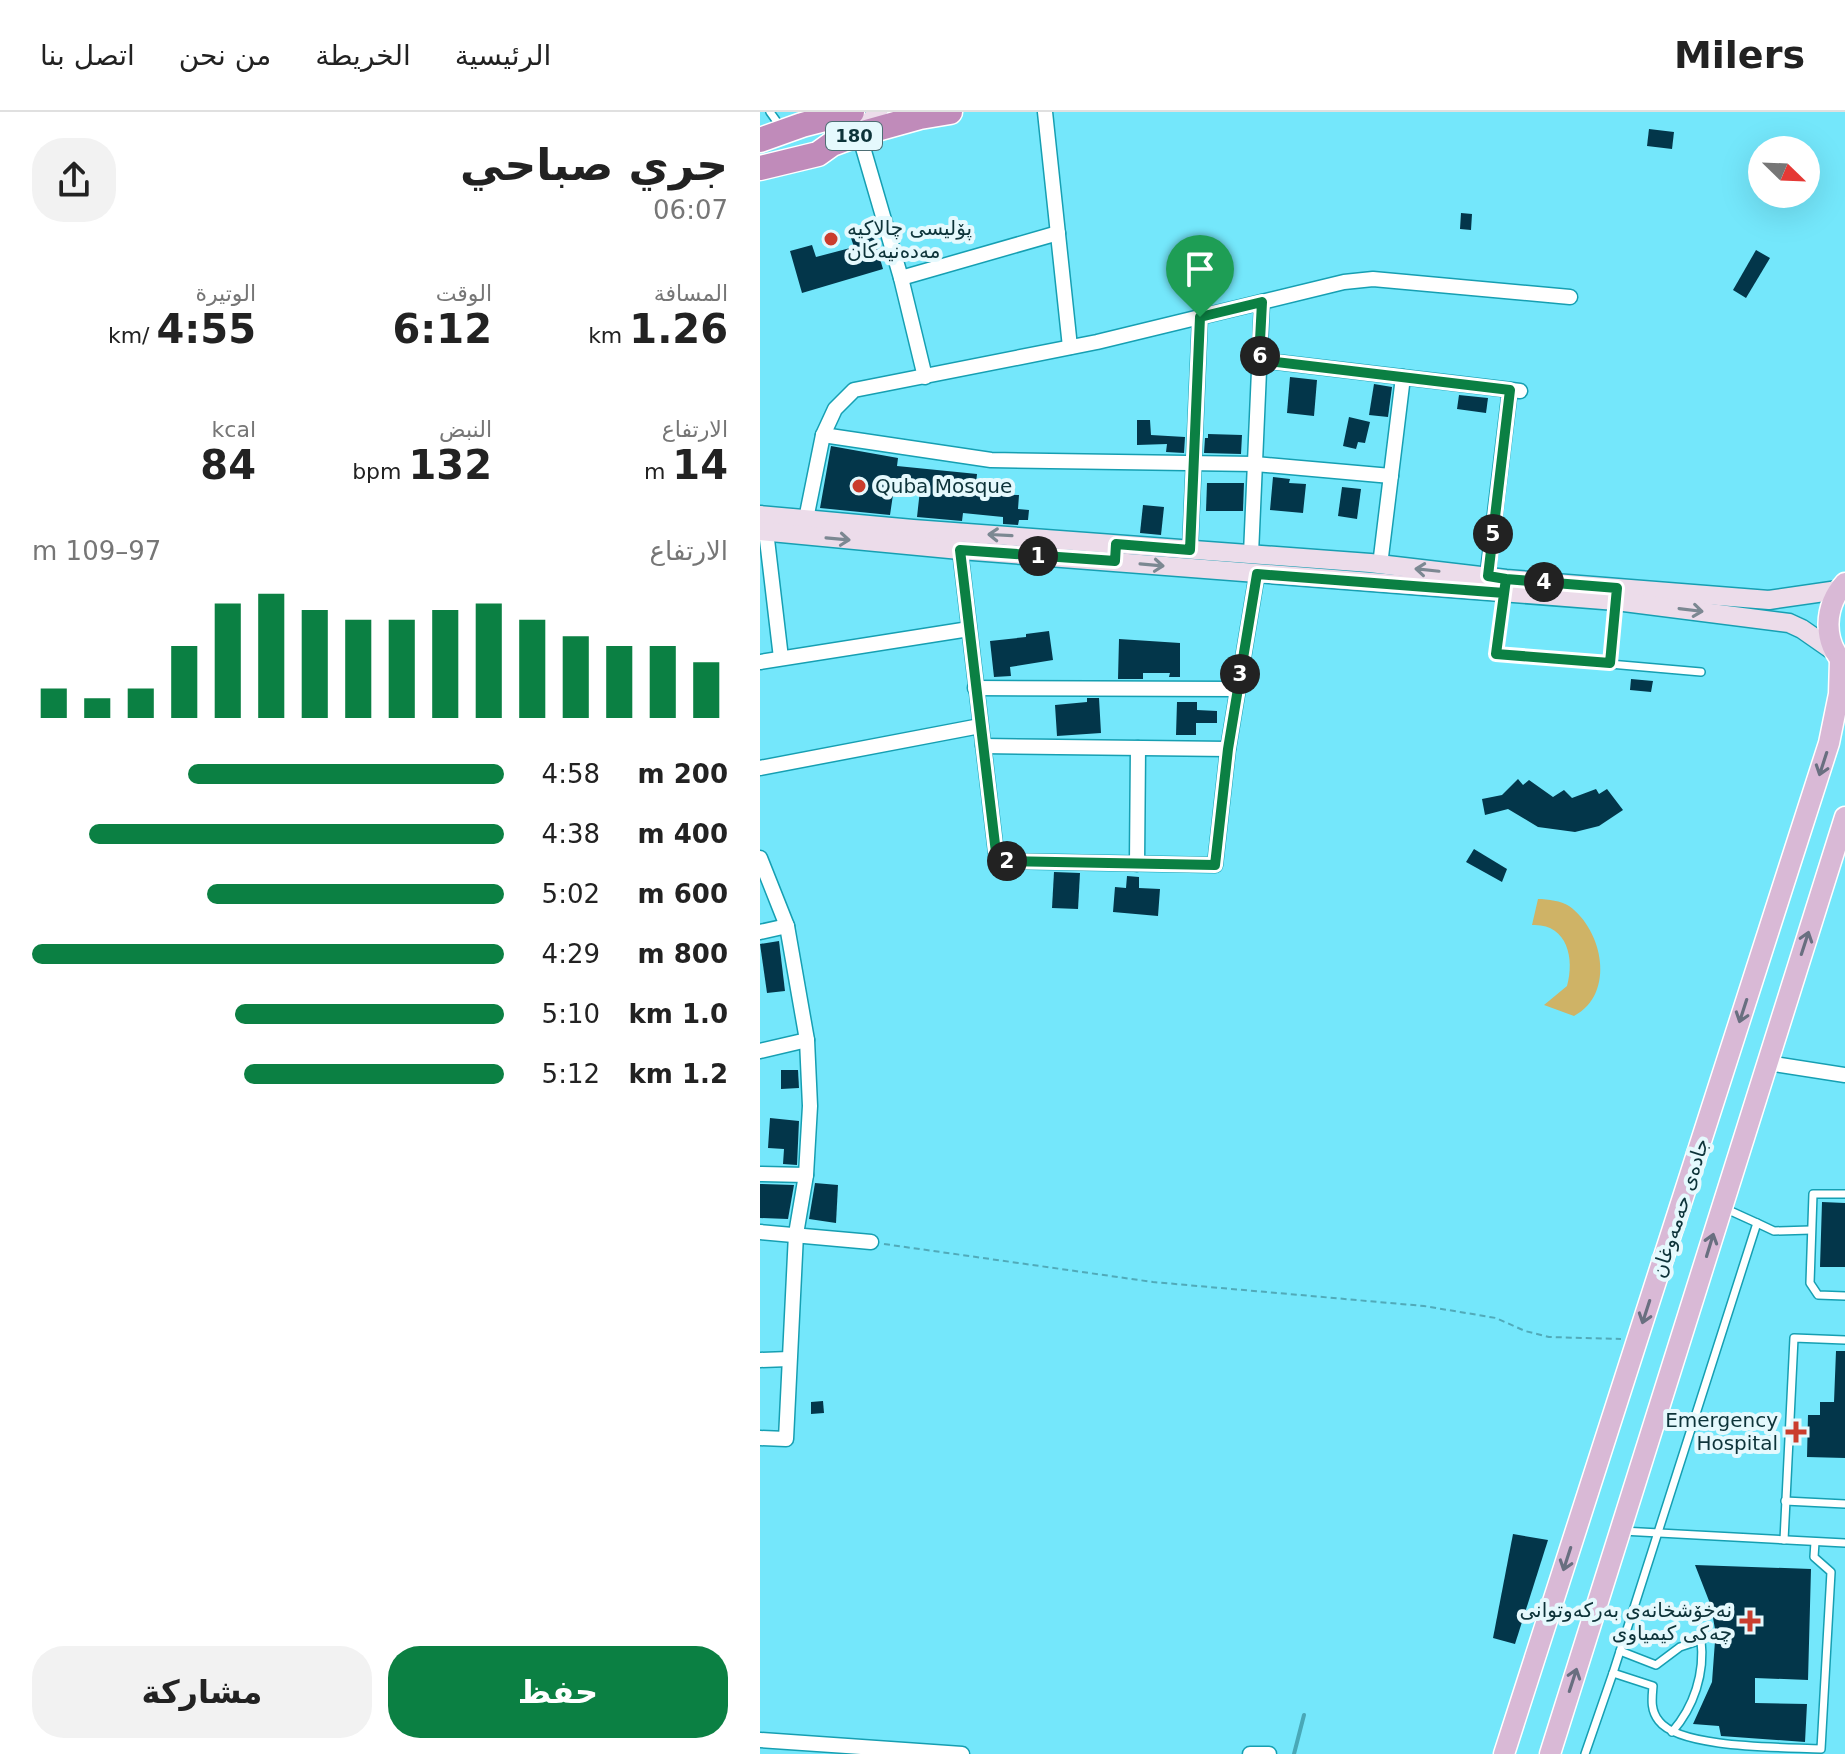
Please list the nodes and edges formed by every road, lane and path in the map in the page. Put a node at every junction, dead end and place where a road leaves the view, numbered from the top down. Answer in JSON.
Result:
{"nodes":[{"id":1,"x":770,"y":112,"type":"edge"},
{"id":2,"x":878,"y":112,"type":"edge"},
{"id":3,"x":950,"y":112,"type":"edge"},
{"id":4,"x":1045,"y":112,"type":"edge"},
{"id":5,"x":848,"y":122,"type":"edge"},
{"id":6,"x":801,"y":139,"type":"junction"},
{"id":7,"x":760,"y":140,"type":"edge"},
{"id":8,"x":760,"y":168,"type":"edge"},
{"id":9,"x":1058,"y":233,"type":"junction"},
{"id":10,"x":901,"y":278,"type":"junction"},
{"id":11,"x":1570,"y":297,"type":"dead end"},
{"id":12,"x":1262,"y":302,"type":"junction"},
{"id":13,"x":1200,"y":317,"type":"junction"},
{"id":14,"x":1070,"y":347,"type":"junction"},
{"id":15,"x":1259,"y":360,"type":"junction"},
{"id":16,"x":925,"y":377,"type":"junction"},
{"id":17,"x":1403,"y":377,"type":"junction"},
{"id":18,"x":823,"y":435,"type":"junction"},
{"id":19,"x":1194,"y":463,"type":"junction"},
{"id":20,"x":1255,"y":464,"type":"junction"},
{"id":21,"x":1391,"y":476,"type":"junction"},
{"id":22,"x":806,"y":519,"type":"junction"},
{"id":23,"x":762,"y":526,"type":"edge"},
{"id":24,"x":960,"y":550,"type":"junction"},
{"id":25,"x":1190,"y":550,"type":"junction"},
{"id":26,"x":1116,"y":553,"type":"junction"},
{"id":27,"x":1251,"y":554,"type":"junction"},
{"id":28,"x":1380,"y":565,"type":"junction"},
{"id":29,"x":1257,"y":574,"type":"junction"},
{"id":30,"x":1496,"y":585,"type":"junction"},
{"id":31,"x":1842,"y":586,"type":"edge"},
{"id":32,"x":1617,"y":594,"type":"junction"},
{"id":33,"x":969,"y":629,"type":"junction"},
{"id":34,"x":781,"y":658,"type":"junction"},
{"id":35,"x":1840,"y":659,"type":"edge"},
{"id":36,"x":760,"y":662,"type":"edge"},
{"id":37,"x":1610,"y":663,"type":"junction"},
{"id":38,"x":1701,"y":672,"type":"dead end"},
{"id":39,"x":975,"y":688,"type":"junction"},
{"id":40,"x":1237,"y":689,"type":"junction"},
{"id":41,"x":980,"y":726,"type":"junction"},
{"id":42,"x":983,"y":746,"type":"junction"},
{"id":43,"x":1138,"y":748,"type":"junction"},
{"id":44,"x":1228,"y":749,"type":"junction"},
{"id":45,"x":760,"y":768,"type":"edge"},
{"id":46,"x":1845,"y":817,"type":"edge"},
{"id":47,"x":760,"y":858,"type":"edge"},
{"id":48,"x":1137,"y":864,"type":"junction"},
{"id":49,"x":787,"y":926,"type":"junction"},
{"id":50,"x":760,"y":932,"type":"edge"},
{"id":51,"x":807,"y":1040,"type":"junction"},
{"id":52,"x":760,"y":1051,"type":"edge"},
{"id":53,"x":1767,"y":1063,"type":"junction"},
{"id":54,"x":1845,"y":1075,"type":"edge"},
{"id":55,"x":760,"y":1174,"type":"edge"},
{"id":56,"x":806,"y":1175,"type":"junction"},
{"id":57,"x":1845,"y":1194,"type":"edge"},
{"id":58,"x":1722,"y":1207,"type":"junction"},
{"id":59,"x":1757,"y":1223,"type":"junction"},
{"id":60,"x":1811,"y":1230,"type":"junction"},
{"id":61,"x":760,"y":1232,"type":"edge"},
{"id":62,"x":796,"y":1234,"type":"junction"},
{"id":63,"x":871,"y":1242,"type":"joint"},
{"id":64,"x":1845,"y":1296,"type":"edge"},
{"id":65,"x":1637,"y":1340,"type":"junction"},
{"id":66,"x":1845,"y":1340,"type":"edge"},
{"id":67,"x":789,"y":1359,"type":"junction"},
{"id":68,"x":760,"y":1360,"type":"edge"},
{"id":69,"x":760,"y":1438,"type":"edge"},
{"id":70,"x":1785,"y":1501,"type":"junction"},
{"id":71,"x":1845,"y":1504,"type":"edge"},
{"id":72,"x":1620,"y":1531,"type":"junction"},
{"id":73,"x":1657,"y":1534,"type":"junction"},
{"id":74,"x":1784,"y":1540,"type":"junction"},
{"id":75,"x":1815,"y":1542,"type":"junction"},
{"id":76,"x":1845,"y":1543,"type":"edge"},
{"id":77,"x":1620,"y":1651,"type":"junction"},
{"id":78,"x":1613,"y":1673,"type":"junction"},
{"id":79,"x":1672,"y":1732,"type":"junction"},
{"id":80,"x":762,"y":1745,"type":"edge"},
{"id":81,"x":962,"y":1754,"type":"edge"},
{"id":82,"x":1250,"y":1754,"type":"edge"},
{"id":83,"x":1269,"y":1754,"type":"edge"},
{"id":84,"x":1504,"y":1754,"type":"edge"},
{"id":85,"x":1550,"y":1754,"type":"edge"},
{"id":86,"x":1585,"y":1754,"type":"edge"}],
"edges":[{"from":1,"to":6,"type":"lane"},
{"from":2,"to":5,"type":"street"},
{"from":3,"to":5,"type":"highway","number":"180"},
{"from":4,"to":9,"type":"street"},
{"from":5,"to":6,"type":"highway","number":"180"},
{"from":5,"to":6,"type":"highway","number":"180"},
{"from":5,"to":10,"type":"street"},
{"from":6,"to":7,"type":"highway","number":"180"},
{"from":6,"to":8,"type":"highway","number":"180"},
{"from":9,"to":10,"type":"street"},
{"from":9,"to":14,"type":"street"},
{"from":10,"to":16,"type":"street"},
{"from":11,"to":12,"type":"street"},
{"from":12,"to":13,"type":"street"},
{"from":12,"to":15,"type":"street"},
{"from":13,"to":14,"type":"street"},
{"from":13,"to":19,"type":"street"},
{"from":14,"to":16,"type":"street"},
{"from":15,"to":17,"type":"street"},
{"from":15,"to":20,"type":"street"},
{"from":16,"to":18,"type":"street"},
{"from":17,"to":21,"type":"street"},
{"from":17,"to":30,"type":"street"},
{"from":18,"to":19,"type":"street"},
{"from":18,"to":22,"type":"street"},
{"from":19,"to":20,"type":"street"},
{"from":19,"to":25,"type":"street"},
{"from":20,"to":21,"type":"street"},
{"from":20,"to":27,"type":"street"},
{"from":21,"to":28,"type":"street"},
{"from":22,"to":23,"type":"street"},
{"from":26,"to":22,"type":"street","one_way":true},
{"from":23,"to":24,"type":"street","one_way":true},
{"from":23,"to":34,"type":"street"},
{"from":24,"to":26,"type":"street"},
{"from":24,"to":33,"type":"street"},
{"from":25,"to":26,"type":"street"},
{"from":25,"to":27,"type":"street"},
{"from":26,"to":29,"type":"street","one_way":true},
{"from":27,"to":28,"type":"street"},
{"from":30,"to":28,"type":"street","one_way":true},
{"from":29,"to":30,"type":"street"},
{"from":29,"to":40,"type":"street"},
{"from":30,"to":32,"type":"street"},
{"from":30,"to":37,"type":"lane"},
{"from":31,"to":32,"type":"street"},
{"from":31,"to":35,"type":"main road","name":"جادەی حەمەوغان"},
{"from":32,"to":35,"type":"street","one_way":true},
{"from":32,"to":37,"type":"lane"},
{"from":33,"to":34,"type":"street"},
{"from":33,"to":39,"type":"street"},
{"from":34,"to":36,"type":"street"},
{"from":35,"to":65,"type":"main road","name":"جادەی حەمەوغان","one_way":true},
{"from":37,"to":38,"type":"lane"},
{"from":39,"to":40,"type":"street"},
{"from":39,"to":41,"type":"street"},
{"from":40,"to":44,"type":"street"},
{"from":41,"to":42,"type":"street"},
{"from":41,"to":45,"type":"street"},
{"from":42,"to":43,"type":"street"},
{"from":42,"to":48,"type":"street"},
{"from":43,"to":44,"type":"street"},
{"from":43,"to":48,"type":"street"},
{"from":44,"to":48,"type":"street"},
{"from":53,"to":46,"type":"main road","name":"جادەی حەمەوغان","one_way":true},
{"from":47,"to":49,"type":"street"},
{"from":49,"to":50,"type":"street"},
{"from":49,"to":51,"type":"street"},
{"from":51,"to":52,"type":"street"},
{"from":51,"to":56,"type":"street"},
{"from":53,"to":54,"type":"street"},
{"from":53,"to":58,"type":"main road","name":"جادەی حەمەوغان"},
{"from":55,"to":56,"type":"street"},
{"from":56,"to":62,"type":"street"},
{"from":57,"to":60,"type":"lane"},
{"from":58,"to":59,"type":"lane"},
{"from":72,"to":58,"type":"main road","name":"جادەی حەمەوغان","one_way":true},
{"from":59,"to":60,"type":"lane"},
{"from":59,"to":73,"type":"lane"},
{"from":60,"to":64,"type":"lane"},
{"from":61,"to":62,"type":"street"},
{"from":62,"to":63,"type":"street"},
{"from":62,"to":67,"type":"street"},
{"from":63,"to":65,"type":"path"},
{"from":65,"to":84,"type":"main road","name":"جادەی حەمەوغان","one_way":true},
{"from":66,"to":70,"type":"lane"},
{"from":67,"to":68,"type":"street"},
{"from":67,"to":69,"type":"street"},
{"from":70,"to":71,"type":"lane"},
{"from":70,"to":74,"type":"lane"},
{"from":72,"to":73,"type":"lane"},
{"from":85,"to":72,"type":"main road","name":"جادەی حەمەوغان","one_way":true},
{"from":73,"to":74,"type":"lane"},
{"from":73,"to":77,"type":"lane"},
{"from":74,"to":75,"type":"lane"},
{"from":75,"to":76,"type":"lane"},
{"from":75,"to":79,"type":"lane"},
{"from":77,"to":78,"type":"lane"},
{"from":77,"to":79,"type":"lane"},
{"from":78,"to":79,"type":"lane"},
{"from":78,"to":86,"type":"lane"},
{"from":80,"to":81,"type":"street"},
{"from":82,"to":83,"type":"street"}]}
